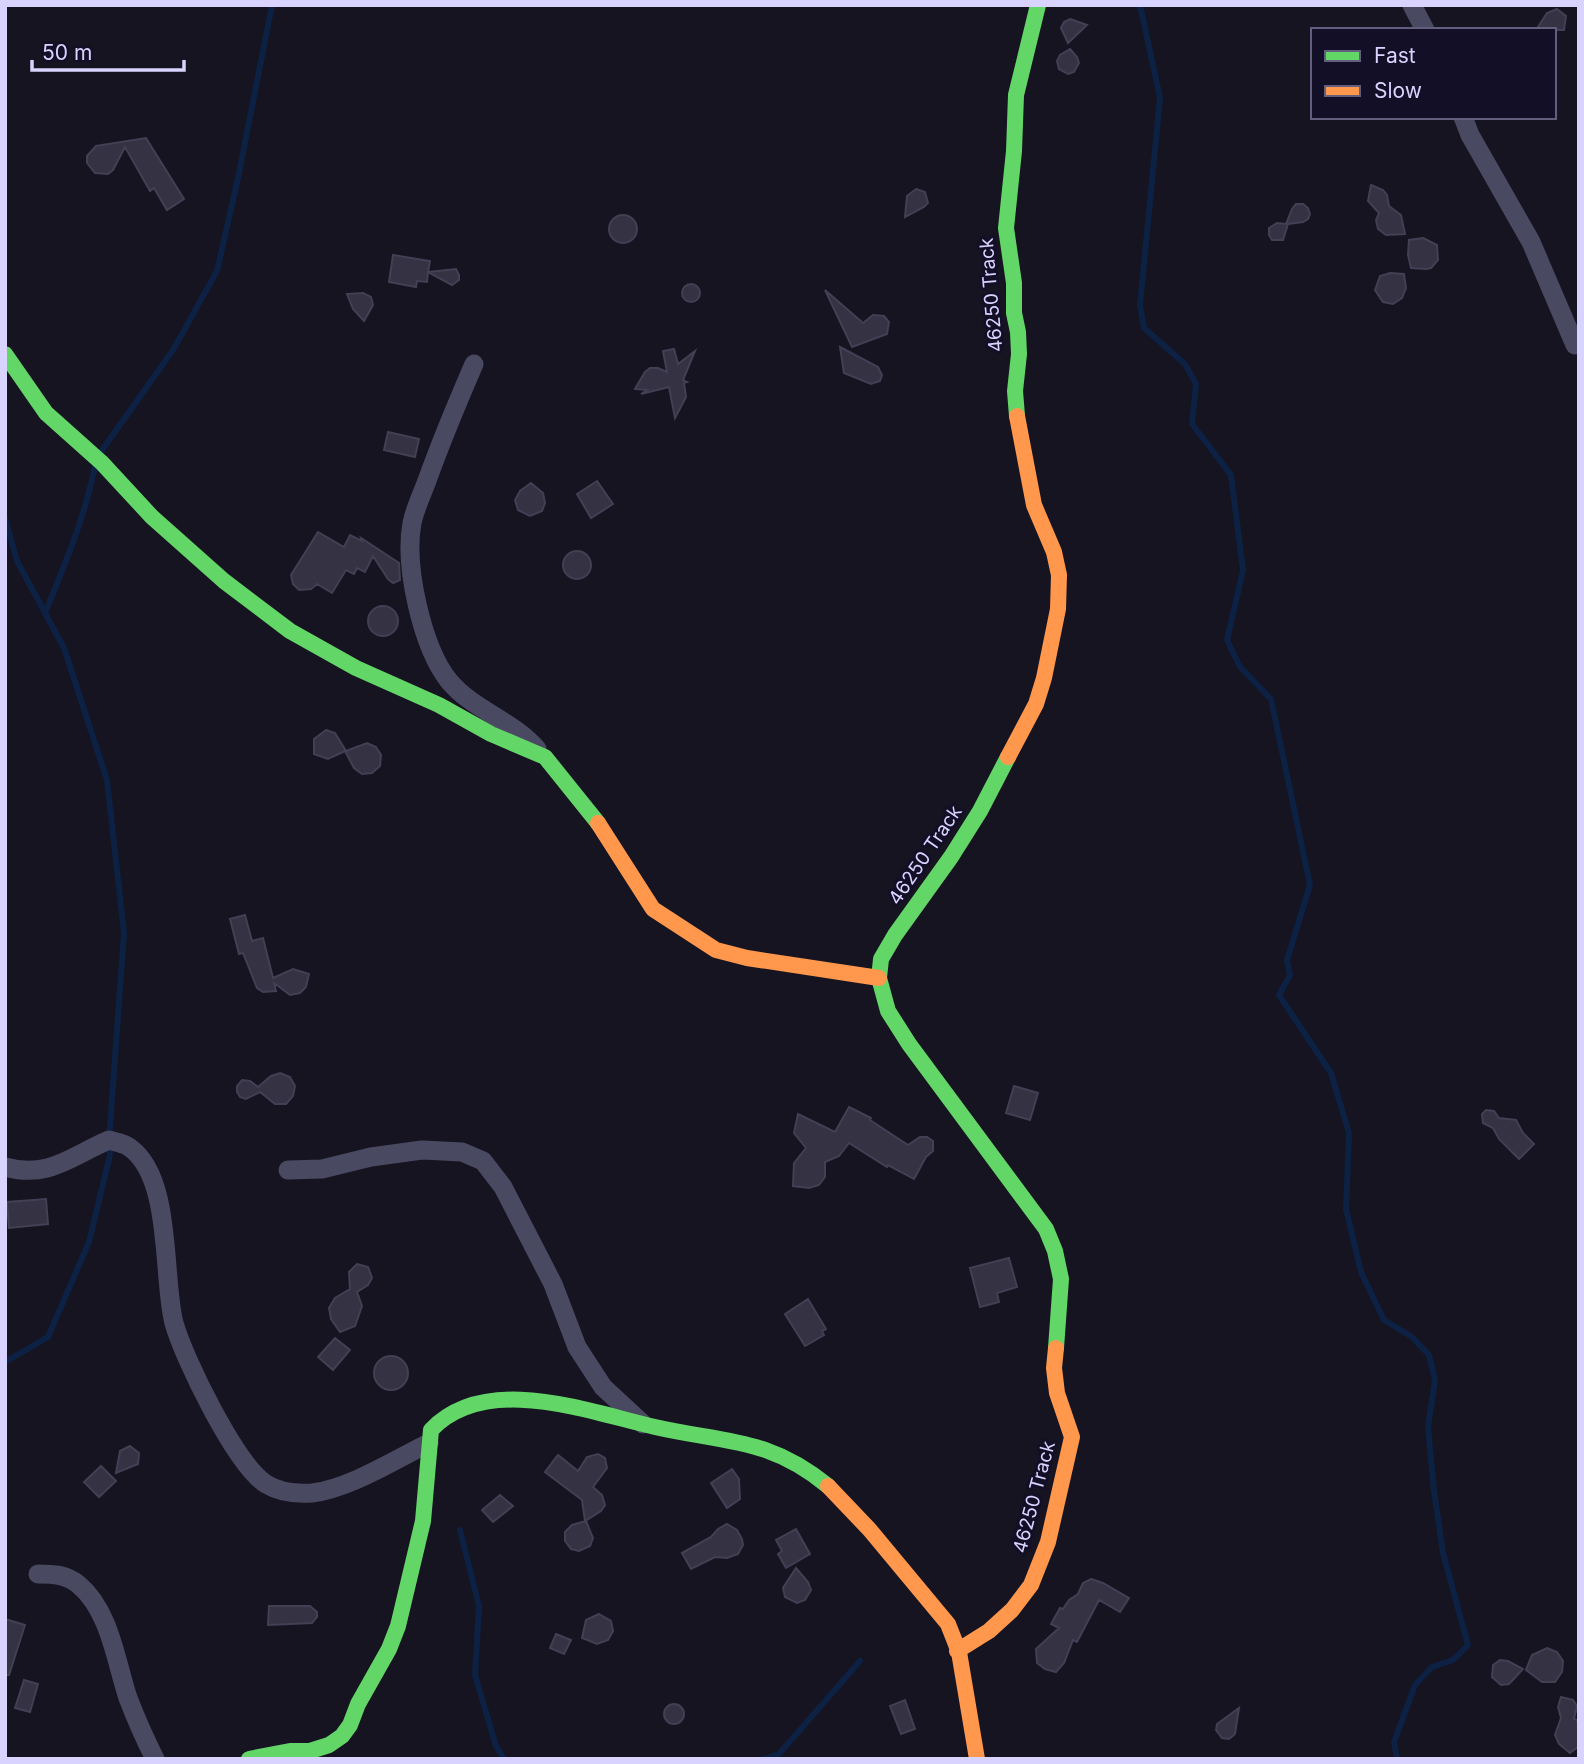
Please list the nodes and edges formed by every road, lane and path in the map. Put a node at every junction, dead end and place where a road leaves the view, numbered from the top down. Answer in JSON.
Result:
{"nodes":[{"id":1,"x":1038,"y":5,"type":"edge"},
{"id":2,"x":1412,"y":5,"type":"edge"},
{"id":3,"x":1424,"y":28,"type":"edge"},
{"id":4,"x":1464,"y":119,"type":"edge"},
{"id":5,"x":1575,"y":345,"type":"dead end"},
{"id":6,"x":5,"y":354,"type":"edge"},
{"id":7,"x":474,"y":363,"type":"dead end"},
{"id":8,"x":545,"y":757,"type":"junction"},
{"id":9,"x":879,"y":978,"type":"junction"},
{"id":10,"x":6,"y":1167,"type":"edge"},
{"id":11,"x":288,"y":1170,"type":"dead end"},
{"id":12,"x":643,"y":1424,"type":"junction"},
{"id":13,"x":429,"y":1443,"type":"junction"},
{"id":14,"x":38,"y":1574,"type":"dead end"},
{"id":15,"x":957,"y":1651,"type":"junction"},
{"id":16,"x":330,"y":1752,"type":"edge"},
{"id":17,"x":155,"y":1759,"type":"edge"},
{"id":18,"x":249,"y":1759,"type":"edge"},
{"id":19,"x":977,"y":1759,"type":"edge"}],
"edges":[{"from":1,"to":9,"type":"street","name":"46250 Track"},
{"from":2,"to":3,"type":"street"},
{"from":4,"to":5,"type":"street"},
{"from":6,"to":8,"type":"street"},
{"from":7,"to":8,"type":"street"},
{"from":8,"to":9,"type":"street"},
{"from":9,"to":15,"type":"street","name":"46250 Track"},
{"from":10,"to":13,"type":"street"},
{"from":11,"to":12,"type":"street"},
{"from":12,"to":13,"type":"street"},
{"from":12,"to":15,"type":"street"},
{"from":13,"to":16,"type":"street"},
{"from":14,"to":17,"type":"street"},
{"from":15,"to":19,"type":"street"},
{"from":16,"to":18,"type":"street"}]}
